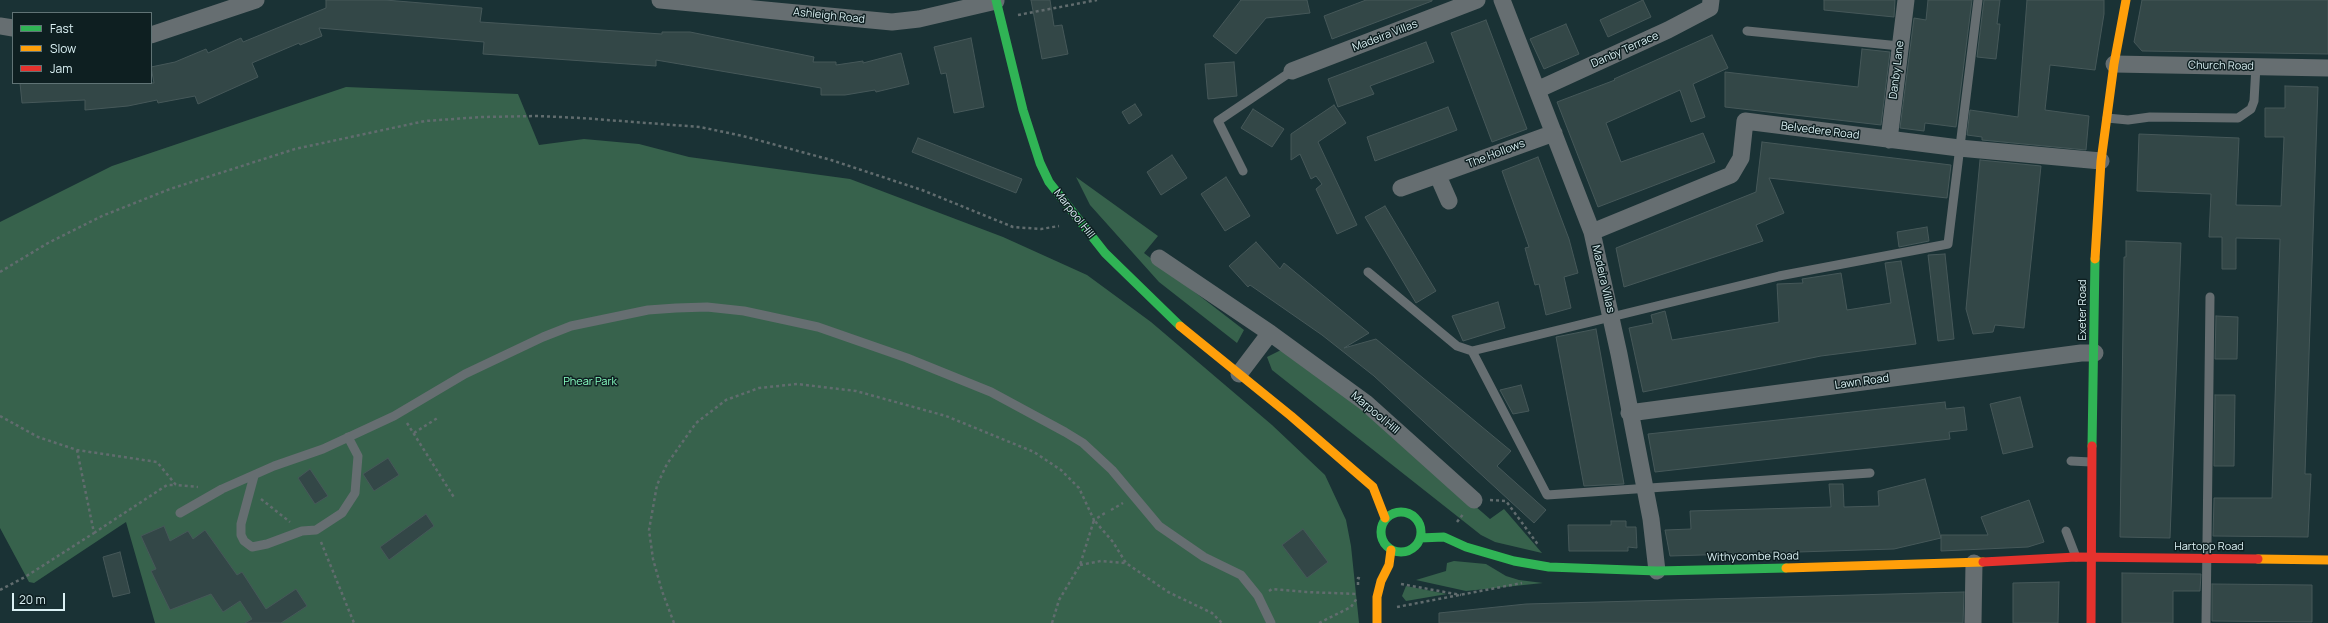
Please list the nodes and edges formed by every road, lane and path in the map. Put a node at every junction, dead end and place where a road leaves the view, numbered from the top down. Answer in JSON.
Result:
{"nodes":[{"id":1,"x":256,"y":0,"type":"edge"},
{"id":2,"x":660,"y":0,"type":"edge"},
{"id":3,"x":996,"y":0,"type":"edge"},
{"id":4,"x":1097,"y":0,"type":"edge"},
{"id":5,"x":1477,"y":0,"type":"edge"},
{"id":6,"x":1502,"y":0,"type":"edge"},
{"id":7,"x":1906,"y":0,"type":"edge"},
{"id":8,"x":1978,"y":0,"type":"edge"},
{"id":9,"x":2126,"y":0,"type":"edge"},
{"id":10,"x":1711,"y":4,"type":"edge"},
{"id":11,"x":1039,"y":11,"type":"dead end"},
{"id":12,"x":0,"y":26,"type":"edge"},
{"id":13,"x":12,"y":28,"type":"edge"},
{"id":14,"x":1747,"y":31,"type":"dead end"},
{"id":15,"x":152,"y":35,"type":"edge"},
{"id":16,"x":1900,"y":46,"type":"junction"},
{"id":17,"x":2114,"y":64,"type":"junction"},
{"id":18,"x":2256,"y":66,"type":"junction"},
{"id":19,"x":2328,"y":68,"type":"edge"},
{"id":20,"x":1292,"y":71,"type":"joint"},
{"id":21,"x":1538,"y":90,"type":"junction"},
{"id":22,"x":2107,"y":118,"type":"junction"},
{"id":23,"x":1554,"y":133,"type":"junction"},
{"id":24,"x":1889,"y":140,"type":"junction"},
{"id":25,"x":1959,"y":148,"type":"junction"},
{"id":26,"x":2101,"y":162,"type":"junction"},
{"id":27,"x":1243,"y":171,"type":"dead end"},
{"id":28,"x":1438,"y":176,"type":"junction"},
{"id":29,"x":1402,"y":188,"type":"dead end"},
{"id":30,"x":1449,"y":201,"type":"dead end"},
{"id":31,"x":1064,"y":225,"type":"dead end"},
{"id":32,"x":1592,"y":232,"type":"junction"},
{"id":33,"x":1159,"y":258,"type":"dead end"},
{"id":34,"x":0,"y":272,"type":"edge"},
{"id":35,"x":1368,"y":272,"type":"dead end"},
{"id":36,"x":2210,"y":297,"type":"dead end"},
{"id":37,"x":1611,"y":317,"type":"junction"},
{"id":38,"x":1270,"y":333,"type":"junction"},
{"id":39,"x":1472,"y":351,"type":"junction"},
{"id":40,"x":2095,"y":353,"type":"junction"},
{"id":41,"x":1239,"y":374,"type":"junction"},
{"id":42,"x":1629,"y":412,"type":"junction"},
{"id":43,"x":0,"y":416,"type":"edge"},
{"id":44,"x":394,"y":416,"type":"junction"},
{"id":45,"x":439,"y":417,"type":"dead end"},
{"id":46,"x":414,"y":433,"type":"junction"},
{"id":47,"x":348,"y":437,"type":"junction"},
{"id":48,"x":78,"y":450,"type":"junction"},
{"id":49,"x":2072,"y":462,"type":"dead end"},
{"id":50,"x":2091,"y":462,"type":"junction"},
{"id":51,"x":1870,"y":472,"type":"dead end"},
{"id":52,"x":254,"y":476,"type":"junction"},
{"id":53,"x":176,"y":485,"type":"junction"},
{"id":54,"x":1644,"y":488,"type":"junction"},
{"id":55,"x":222,"y":489,"type":"junction"},
{"id":56,"x":251,"y":492,"type":"junction"},
{"id":57,"x":455,"y":499,"type":"dead end"},
{"id":58,"x":1474,"y":500,"type":"junction"},
{"id":59,"x":180,"y":513,"type":"dead end"},
{"id":60,"x":1105,"y":513,"type":"dead end"},
{"id":61,"x":1386,"y":518,"type":"junction"},
{"id":62,"x":1094,"y":520,"type":"junction"},
{"id":63,"x":316,"y":530,"type":"junction"},
{"id":64,"x":2066,"y":531,"type":"dead end"},
{"id":65,"x":302,"y":532,"type":"junction"},
{"id":66,"x":94,"y":533,"type":"junction"},
{"id":67,"x":1420,"y":538,"type":"junction"},
{"id":68,"x":1444,"y":538,"type":"junction"},
{"id":69,"x":1391,"y":550,"type":"junction"},
{"id":70,"x":2328,"y":553,"type":"edge"},
{"id":71,"x":2076,"y":557,"type":"junction"},
{"id":72,"x":2091,"y":558,"type":"junction"},
{"id":73,"x":2206,"y":559,"type":"junction"},
{"id":74,"x":2328,"y":560,"type":"edge"},
{"id":75,"x":1126,"y":563,"type":"junction"},
{"id":76,"x":1974,"y":564,"type":"junction"},
{"id":77,"x":1080,"y":565,"type":"junction"},
{"id":78,"x":1555,"y":567,"type":"junction"},
{"id":79,"x":2328,"y":569,"type":"edge"},
{"id":80,"x":1657,"y":571,"type":"junction"},
{"id":81,"x":1381,"y":581,"type":"junction"},
{"id":82,"x":1528,"y":582,"type":"dead end"},
{"id":83,"x":0,"y":590,"type":"edge"},
{"id":84,"x":1359,"y":594,"type":"junction"},
{"id":85,"x":1463,"y":595,"type":"junction"},
{"id":86,"x":1258,"y":596,"type":"junction"},
{"id":87,"x":1376,"y":611,"type":"junction"},
{"id":88,"x":354,"y":623,"type":"edge"},
{"id":89,"x":674,"y":623,"type":"edge"},
{"id":90,"x":1052,"y":623,"type":"edge"},
{"id":91,"x":1222,"y":623,"type":"edge"},
{"id":92,"x":1270,"y":623,"type":"edge"},
{"id":93,"x":1319,"y":623,"type":"edge"},
{"id":94,"x":1377,"y":623,"type":"edge"},
{"id":95,"x":1973,"y":623,"type":"edge"},
{"id":96,"x":2091,"y":623,"type":"edge"},
{"id":97,"x":2206,"y":623,"type":"edge"}],
"edges":[{"from":1,"to":15,"type":"street"},
{"from":2,"to":3,"type":"street","name":"Ashleigh Road"},
{"from":3,"to":41,"type":"street","name":"Marpool Hill"},
{"from":4,"to":11,"type":"path"},
{"from":5,"to":20,"type":"street","name":"Madeira Villas"},
{"from":6,"to":21,"type":"street","name":"Madeira Villas"},
{"from":7,"to":16,"type":"street","name":"Danby Lane"},
{"from":8,"to":25,"type":"lane"},
{"from":9,"to":17,"type":"street","name":"Exeter Road"},
{"from":10,"to":21,"type":"street","name":"Danby Terrace"},
{"from":12,"to":13,"type":"street"},
{"from":14,"to":16,"type":"lane"},
{"from":16,"to":24,"type":"street","name":"Danby Lane"},
{"from":17,"to":18,"type":"street","name":"Church Road"},
{"from":17,"to":22,"type":"street","name":"Exeter Road"},
{"from":18,"to":19,"type":"street","name":"Church Road"},
{"from":18,"to":22,"type":"lane"},
{"from":20,"to":27,"type":"lane"},
{"from":21,"to":23,"type":"street","name":"Madeira Villas"},
{"from":22,"to":26,"type":"street","name":"Exeter Road"},
{"from":23,"to":28,"type":"street","name":"The Hollows"},
{"from":23,"to":32,"type":"street","name":"Madeira Villas"},
{"from":24,"to":25,"type":"street","name":"Belvedere Road"},
{"from":24,"to":32,"type":"street","name":"Belvedere Road"},
{"from":25,"to":26,"type":"street","name":"Belvedere Road"},
{"from":25,"to":37,"type":"lane"},
{"from":26,"to":40,"type":"street","name":"Exeter Road"},
{"from":28,"to":29,"type":"street","name":"The Hollows"},
{"from":28,"to":30,"type":"street"},
{"from":31,"to":34,"type":"path"},
{"from":32,"to":37,"type":"street","name":"Madeira Villas"},
{"from":33,"to":38,"type":"street","name":"Marpool Hill"},
{"from":35,"to":39,"type":"lane"},
{"from":36,"to":73,"type":"lane"},
{"from":37,"to":39,"type":"lane"},
{"from":37,"to":42,"type":"street","name":"Madeira Villas"},
{"from":38,"to":41,"type":"street"},
{"from":38,"to":58,"type":"street","name":"Marpool Hill"},
{"from":39,"to":54,"type":"lane"},
{"from":40,"to":42,"type":"street","name":"Lawn Road"},
{"from":40,"to":50,"type":"street","name":"Exeter Road"},
{"from":41,"to":61,"type":"street","name":"Marpool Hill"},
{"from":42,"to":54,"type":"street","name":"Madeira Villas"},
{"from":43,"to":48,"type":"path"},
{"from":44,"to":46,"type":"path"},
{"from":44,"to":47,"type":"lane"},
{"from":44,"to":86,"type":"lane"},
{"from":45,"to":46,"type":"path"},
{"from":46,"to":57,"type":"path"},
{"from":47,"to":52,"type":"lane"},
{"from":47,"to":63,"type":"lane"},
{"from":48,"to":53,"type":"path"},
{"from":48,"to":66,"type":"path"},
{"from":49,"to":50,"type":"lane"},
{"from":50,"to":72,"type":"street","name":"Exeter Road"},
{"from":51,"to":54,"type":"lane"},
{"from":52,"to":55,"type":"lane"},
{"from":52,"to":56,"type":"lane"},
{"from":53,"to":55,"type":"path"},
{"from":53,"to":66,"type":"path"},
{"from":54,"to":80,"type":"street","name":"Madeira Villas"},
{"from":55,"to":59,"type":"lane"},
{"from":56,"to":65,"type":"path"},
{"from":56,"to":65,"type":"lane"},
{"from":58,"to":68,"type":"path"},
{"from":58,"to":78,"type":"path"},
{"from":60,"to":62,"type":"path"},
{"from":61,"to":67,"type":"street"},
{"from":61,"to":69,"type":"street"},
{"from":62,"to":75,"type":"path"},
{"from":62,"to":77,"type":"path"},
{"from":62,"to":89,"type":"path"},
{"from":63,"to":65,"type":"lane"},
{"from":63,"to":88,"type":"path"},
{"from":64,"to":71,"type":"lane"},
{"from":66,"to":83,"type":"path"},
{"from":67,"to":68,"type":"street","name":"Withycombe Road"},
{"from":67,"to":69,"type":"street"},
{"from":68,"to":78,"type":"street","name":"Withycombe Road"},
{"from":69,"to":81,"type":"street"},
{"from":70,"to":74,"type":"street"},
{"from":71,"to":72,"type":"street","name":"Withycombe Road"},
{"from":71,"to":76,"type":"street","name":"Withycombe Road"},
{"from":72,"to":73,"type":"street","name":"Hartopp Road"},
{"from":72,"to":96,"type":"street","name":"Exeter Road"},
{"from":73,"to":74,"type":"street","name":"Hartopp Road"},
{"from":73,"to":97,"type":"lane"},
{"from":74,"to":79,"type":"street"},
{"from":75,"to":77,"type":"path"},
{"from":75,"to":91,"type":"path"},
{"from":76,"to":80,"type":"street","name":"Withycombe Road"},
{"from":76,"to":95,"type":"street"},
{"from":77,"to":90,"type":"path"},
{"from":78,"to":80,"type":"street","name":"Withycombe Road"},
{"from":81,"to":84,"type":"path"},
{"from":81,"to":85,"type":"path"},
{"from":81,"to":87,"type":"street"},
{"from":82,"to":85,"type":"path"},
{"from":84,"to":86,"type":"path"},
{"from":84,"to":93,"type":"path"},
{"from":85,"to":87,"type":"path"},
{"from":86,"to":92,"type":"lane"},
{"from":87,"to":94,"type":"street"}]}
